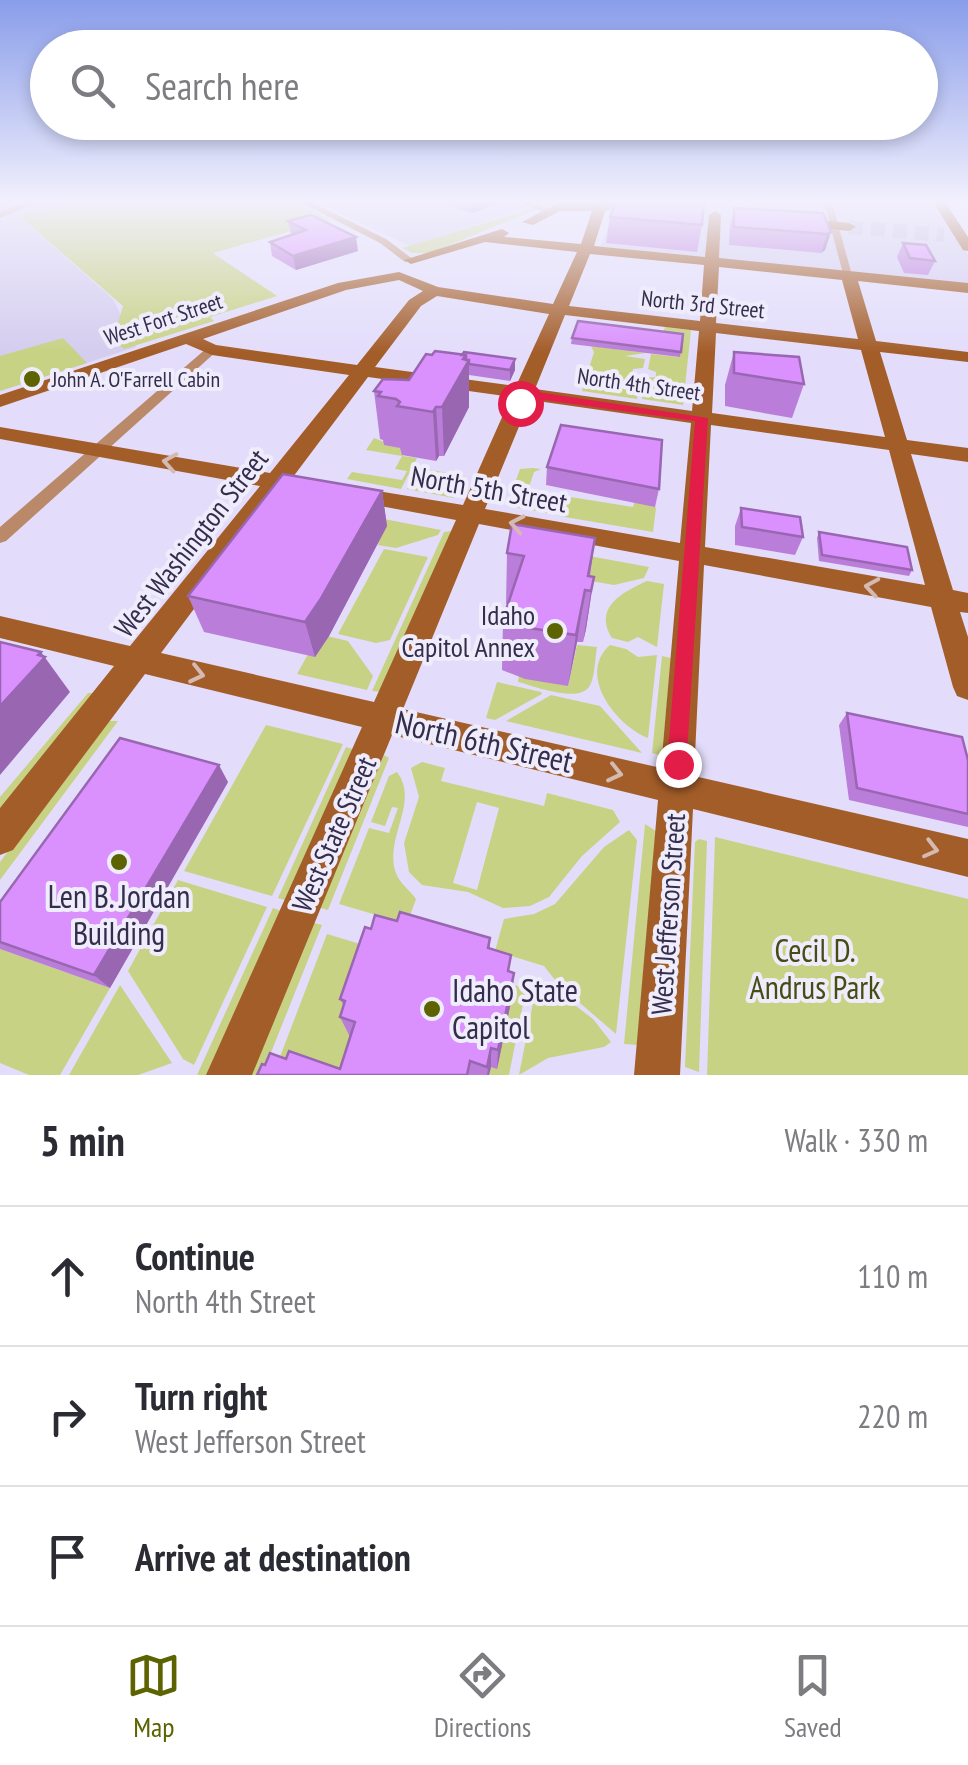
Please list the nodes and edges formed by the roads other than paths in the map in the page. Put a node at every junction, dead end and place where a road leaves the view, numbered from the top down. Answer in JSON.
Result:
{"nodes":[{"id":1,"x":390,"y":252,"type":"edge"},
{"id":2,"x":449,"y":252,"type":"edge"},
{"id":3,"x":585,"y":252,"type":"edge"},
{"id":4,"x":596,"y":252,"type":"edge"},
{"id":5,"x":713,"y":252,"type":"edge"},
{"id":6,"x":846,"y":252,"type":"edge"},
{"id":7,"x":712,"y":264,"type":"junction"},
{"id":8,"x":409,"y":270,"type":"junction"},
{"id":9,"x":849,"y":277,"type":"junction"},
{"id":10,"x":968,"y":288,"type":"edge"},
{"id":11,"x":560,"y":311,"type":"junction"},
{"id":12,"x":708,"y":326,"type":"junction"},
{"id":13,"x":187,"y":338,"type":"junction"},
{"id":14,"x":869,"y":345,"type":"junction"},
{"id":15,"x":212,"y":350,"type":"junction"},
{"id":16,"x":968,"y":356,"type":"edge"},
{"id":17,"x":363,"y":371,"type":"junction"},
{"id":18,"x":525,"y":394,"type":"junction"},
{"id":19,"x":0,"y":400,"type":"edge"},
{"id":20,"x":702,"y":418,"type":"junction"},
{"id":21,"x":0,"y":432,"type":"edge"},
{"id":22,"x":898,"y":445,"type":"junction"},
{"id":23,"x":100,"y":450,"type":"junction"},
{"id":24,"x":968,"y":455,"type":"edge"},
{"id":25,"x":277,"y":481,"type":"junction"},
{"id":26,"x":473,"y":516,"type":"junction"},
{"id":27,"x":0,"y":537,"type":"edge"},
{"id":28,"x":692,"y":556,"type":"junction"},
{"id":29,"x":955,"y":600,"type":"edge"},
{"id":30,"x":0,"y":627,"type":"edge"},
{"id":31,"x":138,"y":660,"type":"junction"},
{"id":32,"x":968,"y":687,"type":"edge"},
{"id":33,"x":386,"y":718,"type":"junction"},
{"id":34,"x":676,"y":788,"type":"junction"},
{"id":35,"x":0,"y":836,"type":"edge"},
{"id":36,"x":968,"y":858,"type":"edge"},
{"id":37,"x":229,"y":1075,"type":"edge"},
{"id":38,"x":657,"y":1075,"type":"edge"}],
"edges":[{"from":1,"to":8,"type":"street"},
{"from":2,"to":8,"type":"street","name":"West Fort Street"},
{"from":3,"to":11,"type":"street","name":"West State Street"},
{"from":4,"to":7,"type":"street"},
{"from":5,"to":7,"type":"street","name":"West Jefferson Street"},
{"from":6,"to":9,"type":"street"},
{"from":7,"to":9,"type":"street"},
{"from":7,"to":12,"type":"street","name":"West Jefferson Street"},
{"from":8,"to":11,"type":"street","name":"North 3rd Street"},
{"from":8,"to":13,"type":"street","name":"West Fort Street"},
{"from":8,"to":17,"type":"street","name":"West Washington Street"},
{"from":9,"to":10,"type":"street"},
{"from":9,"to":14,"type":"street"},
{"from":11,"to":12,"type":"street","name":"North 3rd Street"},
{"from":11,"to":18,"type":"street","name":"West State Street"},
{"from":12,"to":14,"type":"street","name":"North 3rd Street"},
{"from":12,"to":20,"type":"street","name":"West Jefferson Street"},
{"from":13,"to":15,"type":"street","name":"North 4th Street"},
{"from":13,"to":19,"type":"street","name":"West Fort Street"},
{"from":14,"to":16,"type":"street","name":"North 3rd Street"},
{"from":14,"to":22,"type":"street"},
{"from":15,"to":17,"type":"street","name":"North 4th Street"},
{"from":15,"to":23,"type":"street"},
{"from":17,"to":18,"type":"street","name":"North 4th Street"},
{"from":17,"to":25,"type":"street","name":"West Washington Street"},
{"from":18,"to":20,"type":"street","name":"North 4th Street"},
{"from":18,"to":26,"type":"street","name":"West State Street"},
{"from":20,"to":22,"type":"street","name":"North 4th Street"},
{"from":20,"to":28,"type":"street","name":"West Jefferson Street"},
{"from":21,"to":23,"type":"street","name":"North 5th Street"},
{"from":22,"to":24,"type":"street","name":"North 4th Street"},
{"from":22,"to":29,"type":"street"},
{"from":25,"to":23,"type":"street","name":"North 5th Street","one_way":true},
{"from":23,"to":27,"type":"street"},
{"from":25,"to":26,"type":"street","name":"North 5th Street"},
{"from":25,"to":31,"type":"street","name":"West Washington Street"},
{"from":28,"to":26,"type":"street","name":"North 5th Street","one_way":true},
{"from":26,"to":33,"type":"street","name":"West State Street"},
{"from":29,"to":28,"type":"street","name":"North 5th Street","one_way":true},
{"from":28,"to":34,"type":"street","name":"West Jefferson Street"},
{"from":29,"to":32,"type":"street"},
{"from":30,"to":31,"type":"street","name":"North 6th Street"},
{"from":31,"to":33,"type":"street","name":"North 6th Street","one_way":true},
{"from":31,"to":35,"type":"street","name":"West Washington Street"},
{"from":33,"to":34,"type":"street","name":"North 6th Street","one_way":true},
{"from":33,"to":37,"type":"street","name":"West State Street"},
{"from":34,"to":36,"type":"street","name":"North 6th Street","one_way":true},
{"from":34,"to":38,"type":"street","name":"West Jefferson Street"}]}
